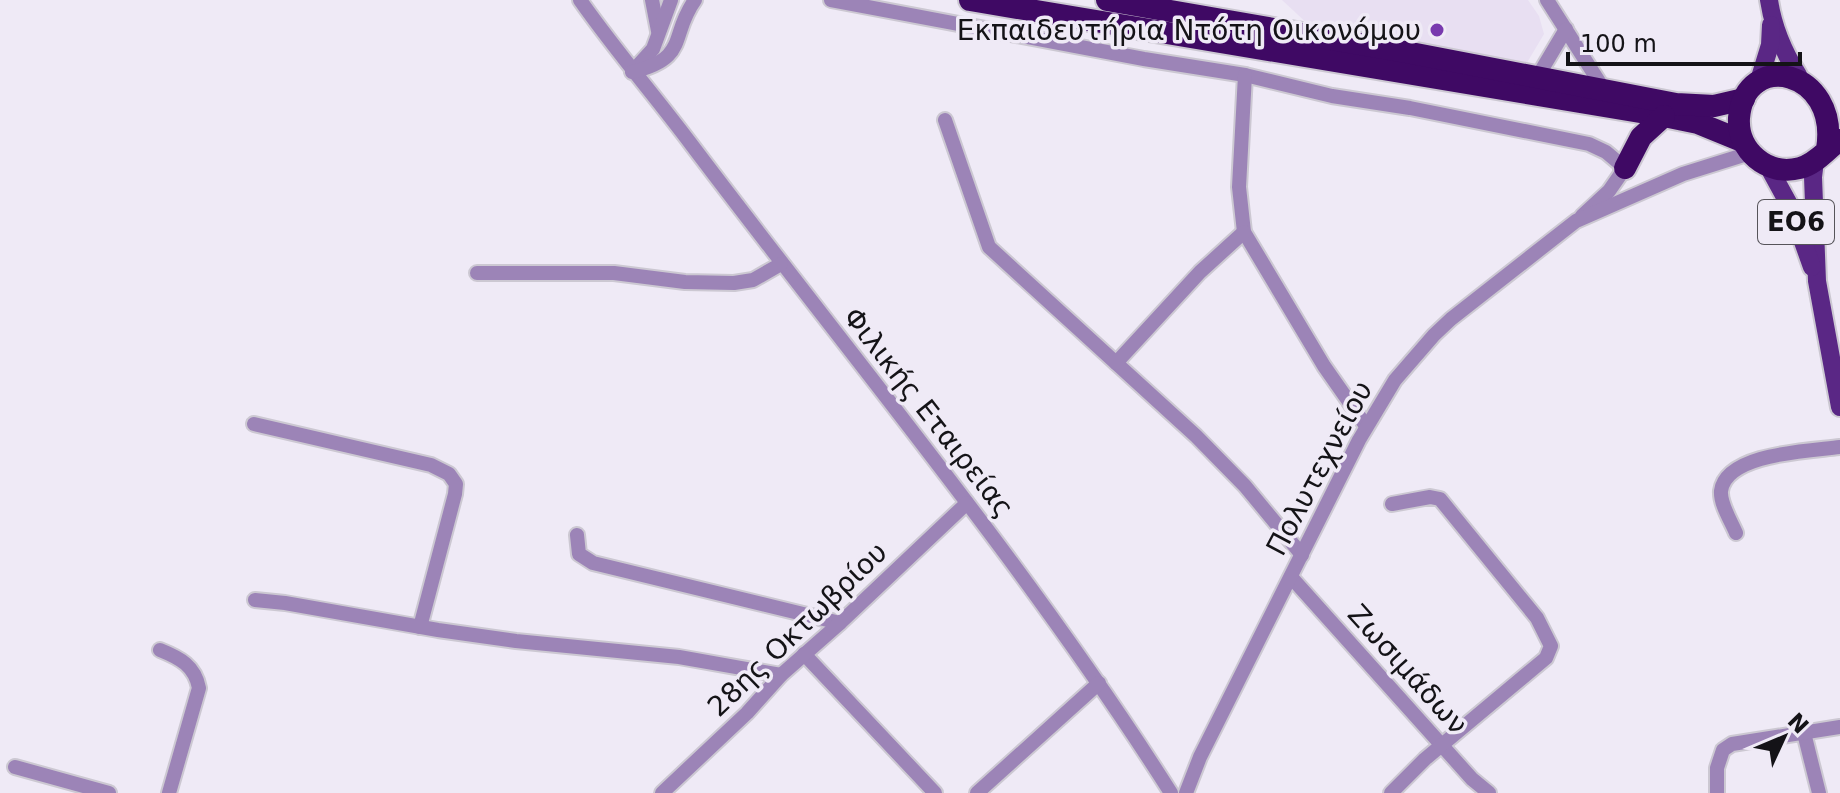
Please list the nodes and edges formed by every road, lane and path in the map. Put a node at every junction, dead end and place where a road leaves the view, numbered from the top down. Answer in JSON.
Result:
{"nodes":[{"id":1,"x":580,"y":0,"type":"edge"},
{"id":2,"x":652,"y":0,"type":"edge"},
{"id":3,"x":671,"y":0,"type":"edge"},
{"id":4,"x":695,"y":0,"type":"edge"},
{"id":5,"x":831,"y":0,"type":"edge"},
{"id":6,"x":970,"y":0,"type":"edge"},
{"id":7,"x":1107,"y":0,"type":"edge"},
{"id":8,"x":1547,"y":0,"type":"edge"},
{"id":9,"x":1770,"y":9,"type":"edge"},
{"id":10,"x":1566,"y":29,"type":"junction"},
{"id":11,"x":658,"y":35,"type":"junction"},
{"id":12,"x":632,"y":72,"type":"junction"},
{"id":13,"x":1245,"y":75,"type":"junction"},
{"id":14,"x":1798,"y":75,"type":"junction"},
{"id":15,"x":1538,"y":76,"type":"junction"},
{"id":16,"x":1603,"y":88,"type":"junction"},
{"id":17,"x":1751,"y":92,"type":"junction"},
{"id":18,"x":1832,"y":94,"type":"edge"},
{"id":19,"x":1664,"y":116,"type":"junction"},
{"id":20,"x":945,"y":120,"type":"dead end"},
{"id":21,"x":1827,"y":150,"type":"edge"},
{"id":22,"x":1753,"y":153,"type":"junction"},
{"id":23,"x":1625,"y":168,"type":"junction"},
{"id":24,"x":1576,"y":221,"type":"junction"},
{"id":25,"x":1244,"y":232,"type":"junction"},
{"id":26,"x":781,"y":264,"type":"junction"},
{"id":27,"x":477,"y":273,"type":"dead end"},
{"id":28,"x":1817,"y":281,"type":"junction"},
{"id":29,"x":1116,"y":363,"type":"junction"},
{"id":30,"x":1840,"y":407,"type":"edge"},
{"id":31,"x":254,"y":424,"type":"dead end"},
{"id":32,"x":1366,"y":426,"type":"junction"},
{"id":33,"x":1840,"y":447,"type":"edge"},
{"id":34,"x":967,"y":503,"type":"junction"},
{"id":35,"x":1392,"y":504,"type":"dead end"},
{"id":36,"x":1736,"y":533,"type":"dead end"},
{"id":37,"x":577,"y":535,"type":"dead end"},
{"id":38,"x":1302,"y":555,"type":"junction"},
{"id":39,"x":1291,"y":577,"type":"junction"},
{"id":40,"x":255,"y":600,"type":"dead end"},
{"id":41,"x":840,"y":623,"type":"junction"},
{"id":42,"x":420,"y":627,"type":"junction"},
{"id":43,"x":160,"y":650,"type":"dead end"},
{"id":44,"x":804,"y":654,"type":"junction"},
{"id":45,"x":781,"y":675,"type":"junction"},
{"id":46,"x":1099,"y":683,"type":"junction"},
{"id":47,"x":1840,"y":727,"type":"edge"},
{"id":48,"x":1804,"y":733,"type":"junction"},
{"id":49,"x":1442,"y":745,"type":"junction"},
{"id":50,"x":15,"y":767,"type":"dead end"},
{"id":51,"x":664,"y":792,"type":"edge"},
{"id":52,"x":109,"y":793,"type":"edge"},
{"id":53,"x":169,"y":793,"type":"edge"},
{"id":54,"x":935,"y":793,"type":"edge"},
{"id":55,"x":977,"y":793,"type":"edge"},
{"id":56,"x":1171,"y":793,"type":"edge"},
{"id":57,"x":1186,"y":793,"type":"edge"},
{"id":58,"x":1391,"y":793,"type":"edge"},
{"id":59,"x":1489,"y":793,"type":"edge"},
{"id":60,"x":1717,"y":793,"type":"edge"},
{"id":61,"x":1819,"y":793,"type":"edge"}],
"edges":[{"from":1,"to":12,"type":"street","name":"Φιλικής Εταιρείας"},
{"from":2,"to":11,"type":"street"},
{"from":3,"to":11,"type":"street"},
{"from":4,"to":12,"type":"street"},
{"from":5,"to":13,"type":"street"},
{"from":6,"to":19,"type":"highway"},
{"from":7,"to":15,"type":"highway"},
{"from":8,"to":10,"type":"street"},
{"from":9,"to":14,"type":"main road","number":"ΕΟ6"},
{"from":9,"to":17,"type":"main road","number":"ΕΟ6"},
{"from":10,"to":15,"type":"street"},
{"from":10,"to":16,"type":"street"},
{"from":11,"to":12,"type":"street"},
{"from":12,"to":26,"type":"street","name":"Φιλικής Εταιρείας"},
{"from":13,"to":23,"type":"street"},
{"from":13,"to":25,"type":"street"},
{"from":14,"to":17,"type":"highway"},
{"from":14,"to":18,"type":"highway","number":"ΕΟ6"},
{"from":15,"to":16,"type":"highway"},
{"from":16,"to":17,"type":"highway"},
{"from":17,"to":22,"type":"highway","number":"ΕΟ6"},
{"from":18,"to":21,"type":"highway","number":"ΕΟ6"},
{"from":19,"to":22,"type":"highway"},
{"from":19,"to":23,"type":"highway"},
{"from":20,"to":29,"type":"street"},
{"from":21,"to":22,"type":"highway","number":"ΕΟ6"},
{"from":21,"to":28,"type":"main road","number":"ΕΟ6"},
{"from":22,"to":24,"type":"street","name":"Πολυτεχνείου"},
{"from":22,"to":28,"type":"main road","number":"ΕΟ6"},
{"from":23,"to":24,"type":"street"},
{"from":24,"to":32,"type":"street","name":"Πολυτεχνείου"},
{"from":25,"to":29,"type":"street"},
{"from":25,"to":32,"type":"street"},
{"from":26,"to":27,"type":"street"},
{"from":26,"to":34,"type":"street","name":"Φιλικής Εταιρείας"},
{"from":28,"to":30,"type":"main road","number":"ΕΟ6"},
{"from":29,"to":38,"type":"street"},
{"from":31,"to":42,"type":"street"},
{"from":32,"to":38,"type":"street","name":"Πολυτεχνείου"},
{"from":33,"to":36,"type":"street"},
{"from":34,"to":41,"type":"street","name":"28ης Οκτωβρίου"},
{"from":34,"to":46,"type":"street","name":"Φιλικής Εταιρείας"},
{"from":35,"to":49,"type":"street"},
{"from":37,"to":41,"type":"street"},
{"from":38,"to":39,"type":"street","name":"Πολυτεχνείου"},
{"from":39,"to":49,"type":"street","name":"Ζωσιμάδων"},
{"from":39,"to":57,"type":"street","name":"Πολυτεχνείου"},
{"from":40,"to":42,"type":"street"},
{"from":41,"to":44,"type":"street","name":"28ης Οκτωβρίου"},
{"from":42,"to":45,"type":"street"},
{"from":43,"to":53,"type":"street"},
{"from":44,"to":45,"type":"street","name":"28ης Οκτωβρίου"},
{"from":44,"to":54,"type":"street"},
{"from":45,"to":51,"type":"street","name":"28ης Οκτωβρίου"},
{"from":46,"to":55,"type":"street"},
{"from":46,"to":56,"type":"street","name":"Φιλικής Εταιρείας"},
{"from":47,"to":48,"type":"street"},
{"from":48,"to":60,"type":"street"},
{"from":48,"to":61,"type":"street"},
{"from":49,"to":58,"type":"street"},
{"from":49,"to":59,"type":"street","name":"Ζωσιμάδων"},
{"from":50,"to":52,"type":"street"}]}
